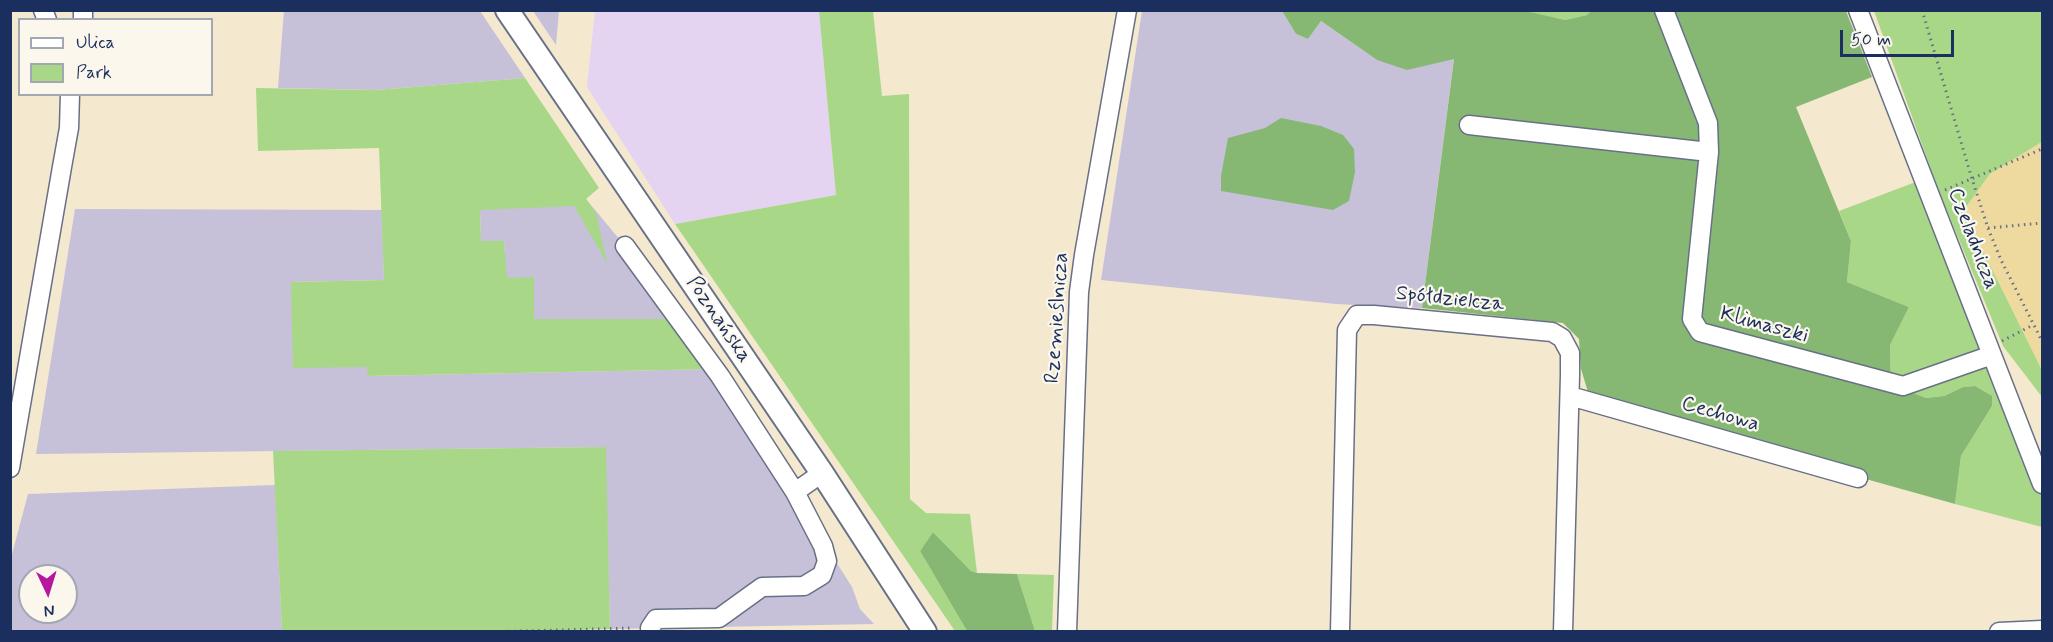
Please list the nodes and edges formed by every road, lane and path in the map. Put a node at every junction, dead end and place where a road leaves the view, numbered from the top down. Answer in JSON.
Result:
{"nodes":[{"id":1,"x":507,"y":10,"type":"edge"},
{"id":2,"x":1127,"y":10,"type":"edge"},
{"id":3,"x":1664,"y":10,"type":"edge"},
{"id":4,"x":1858,"y":10,"type":"edge"},
{"id":5,"x":1922,"y":10,"type":"edge"},
{"id":6,"x":71,"y":99,"type":"edge"},
{"id":7,"x":1469,"y":125,"type":"dead end"},
{"id":8,"x":2043,"y":149,"type":"edge"},
{"id":9,"x":1709,"y":152,"type":"junction"},
{"id":10,"x":1972,"y":179,"type":"junction"},
{"id":11,"x":1940,"y":192,"type":"dead end"},
{"id":12,"x":2043,"y":223,"type":"edge"},
{"id":13,"x":1988,"y":228,"type":"junction"},
{"id":14,"x":625,"y":246,"type":"dead end"},
{"id":15,"x":2034,"y":324,"type":"junction"},
{"id":16,"x":2043,"y":341,"type":"edge"},
{"id":17,"x":1995,"y":349,"type":"junction"},
{"id":18,"x":1570,"y":396,"type":"junction"},
{"id":19,"x":10,"y":468,"type":"edge"},
{"id":20,"x":822,"y":473,"type":"junction"},
{"id":21,"x":1858,"y":478,"type":"dead end"},
{"id":22,"x":2043,"y":484,"type":"edge"},
{"id":23,"x":795,"y":492,"type":"junction"},
{"id":24,"x":650,"y":628,"type":"joint"},
{"id":25,"x":2043,"y":630,"type":"edge"},
{"id":26,"x":484,"y":632,"type":"edge"},
{"id":27,"x":926,"y":632,"type":"edge"},
{"id":28,"x":1067,"y":632,"type":"edge"},
{"id":29,"x":1340,"y":632,"type":"edge"},
{"id":30,"x":1563,"y":632,"type":"edge"},
{"id":31,"x":1999,"y":632,"type":"edge"}],
"edges":[{"from":1,"to":20,"type":"main road","name":"Poznańska"},
{"from":2,"to":28,"type":"street","name":"Rzemieślnicza"},
{"from":3,"to":9,"type":"street","name":"Klimaszki"},
{"from":4,"to":17,"type":"street","name":"Czeladnicza"},
{"from":5,"to":10,"type":"path"},
{"from":6,"to":19,"type":"street"},
{"from":7,"to":9,"type":"street"},
{"from":8,"to":10,"type":"path"},
{"from":9,"to":17,"type":"street","name":"Klimaszki"},
{"from":10,"to":11,"type":"path"},
{"from":10,"to":13,"type":"path"},
{"from":12,"to":13,"type":"path"},
{"from":13,"to":15,"type":"path"},
{"from":14,"to":23,"type":"street"},
{"from":15,"to":16,"type":"path"},
{"from":15,"to":17,"type":"path"},
{"from":17,"to":22,"type":"street","name":"Czeladnicza"},
{"from":18,"to":21,"type":"street","name":"Cechowa"},
{"from":18,"to":29,"type":"street","name":"Spółdzielcza"},
{"from":18,"to":30,"type":"street","name":"Spółdzielcza"},
{"from":20,"to":23,"type":"street"},
{"from":20,"to":27,"type":"main road","name":"Poznańska"},
{"from":23,"to":24,"type":"street"},
{"from":24,"to":26,"type":"path"},
{"from":25,"to":31,"type":"street"}]}
